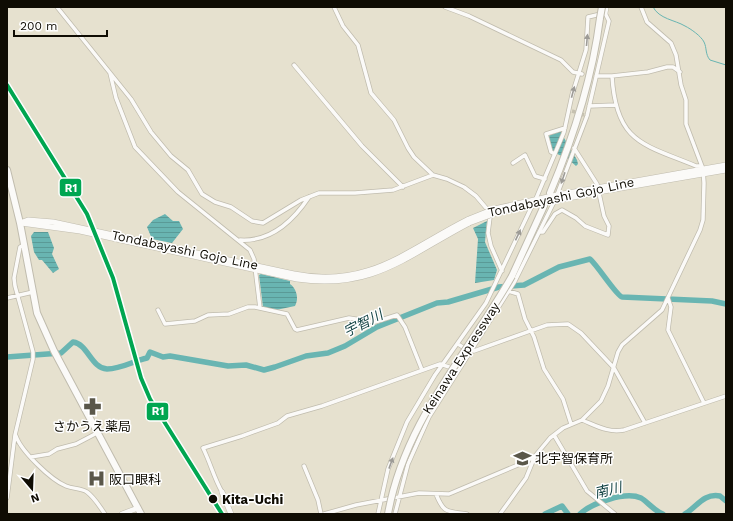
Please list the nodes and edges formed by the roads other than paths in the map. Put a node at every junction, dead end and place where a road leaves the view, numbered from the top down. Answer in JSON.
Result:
{"nodes":[{"id":1,"x":56,"y":7,"type":"edge"},
{"id":2,"x":334,"y":7,"type":"edge"},
{"id":3,"x":445,"y":7,"type":"edge"},
{"id":4,"x":606,"y":7,"type":"edge"},
{"id":5,"x":641,"y":7,"type":"edge"},
{"id":6,"x":602,"y":13,"type":"edge"},
{"id":7,"x":294,"y":65,"type":"dead end"},
{"id":8,"x":680,"y":72,"type":"junction"},
{"id":9,"x":110,"y":73,"type":"junction"},
{"id":10,"x":580,"y":74,"type":"junction"},
{"id":11,"x":596,"y":76,"type":"junction"},
{"id":12,"x":612,"y":76,"type":"junction"},
{"id":13,"x":616,"y":105,"type":"junction"},
{"id":14,"x":589,"y":106,"type":"junction"},
{"id":15,"x":564,"y":130,"type":"junction"},
{"id":16,"x":572,"y":146,"type":"junction"},
{"id":17,"x":555,"y":154,"type":"junction"},
{"id":18,"x":567,"y":160,"type":"junction"},
{"id":19,"x":513,"y":163,"type":"dead end"},
{"id":20,"x":726,"y":165,"type":"edge"},
{"id":21,"x":7,"y":170,"type":"edge"},
{"id":22,"x":703,"y":170,"type":"junction"},
{"id":23,"x":726,"y":170,"type":"edge"},
{"id":24,"x":433,"y":175,"type":"junction"},
{"id":25,"x":545,"y":179,"type":"junction"},
{"id":26,"x":403,"y":186,"type":"junction"},
{"id":27,"x":598,"y":190,"type":"junction"},
{"id":28,"x":550,"y":193,"type":"dead end"},
{"id":29,"x":309,"y":196,"type":"junction"},
{"id":30,"x":556,"y":198,"type":"junction"},
{"id":31,"x":534,"y":203,"type":"junction"},
{"id":32,"x":544,"y":206,"type":"dead end"},
{"id":33,"x":20,"y":223,"type":"junction"},
{"id":34,"x":539,"y":232,"type":"junction"},
{"id":35,"x":238,"y":240,"type":"junction"},
{"id":36,"x":24,"y":245,"type":"junction"},
{"id":37,"x":254,"y":268,"type":"junction"},
{"id":38,"x":502,"y":271,"type":"junction"},
{"id":39,"x":513,"y":278,"type":"junction"},
{"id":40,"x":508,"y":291,"type":"junction"},
{"id":41,"x":33,"y":292,"type":"junction"},
{"id":42,"x":17,"y":295,"type":"junction"},
{"id":43,"x":7,"y":298,"type":"edge"},
{"id":44,"x":668,"y":298,"type":"junction"},
{"id":45,"x":486,"y":303,"type":"junction"},
{"id":46,"x":260,"y":308,"type":"junction"},
{"id":47,"x":158,"y":310,"type":"dead end"},
{"id":48,"x":495,"y":312,"type":"junction"},
{"id":49,"x":530,"y":331,"type":"junction"},
{"id":50,"x":458,"y":344,"type":"junction"},
{"id":51,"x":469,"y":350,"type":"junction"},
{"id":52,"x":443,"y":364,"type":"junction"},
{"id":53,"x":614,"y":368,"type":"junction"},
{"id":54,"x":422,"y":370,"type":"junction"},
{"id":55,"x":458,"y":370,"type":"junction"},
{"id":56,"x":726,"y":396,"type":"edge"},
{"id":57,"x":722,"y":398,"type":"junction"},
{"id":58,"x":726,"y":401,"type":"edge"},
{"id":59,"x":704,"y":403,"type":"junction"},
{"id":60,"x":582,"y":420,"type":"junction"},
{"id":61,"x":645,"y":423,"type":"junction"},
{"id":62,"x":571,"y":424,"type":"junction"},
{"id":63,"x":97,"y":433,"type":"junction"},
{"id":64,"x":15,"y":435,"type":"junction"},
{"id":65,"x":554,"y":435,"type":"junction"},
{"id":66,"x":535,"y":456,"type":"junction"},
{"id":67,"x":31,"y":457,"type":"junction"},
{"id":68,"x":304,"y":466,"type":"dead end"},
{"id":69,"x":222,"y":492,"type":"joint"},
{"id":70,"x":436,"y":494,"type":"junction"},
{"id":71,"x":399,"y":497,"type":"junction"},
{"id":72,"x":7,"y":498,"type":"edge"},
{"id":73,"x":380,"y":500,"type":"junction"},
{"id":74,"x":139,"y":511,"type":"edge"},
{"id":75,"x":396,"y":512,"type":"edge"},
{"id":76,"x":105,"y":514,"type":"edge"},
{"id":77,"x":122,"y":514,"type":"edge"},
{"id":78,"x":231,"y":514,"type":"edge"},
{"id":79,"x":321,"y":514,"type":"edge"},
{"id":80,"x":324,"y":514,"type":"edge"},
{"id":81,"x":378,"y":514,"type":"edge"},
{"id":82,"x":388,"y":514,"type":"edge"},
{"id":83,"x":467,"y":514,"type":"edge"},
{"id":84,"x":500,"y":514,"type":"edge"},
{"id":85,"x":614,"y":514,"type":"edge"}],
"edges":[{"from":1,"to":9,"type":"street"},
{"from":2,"to":24,"type":"street"},
{"from":3,"to":10,"type":"street"},
{"from":4,"to":6,"type":"main road"},
{"from":5,"to":8,"type":"street"},
{"from":10,"to":6,"type":"street","one_way":true},
{"from":6,"to":11,"type":"street"},
{"from":6,"to":16,"type":"highway"},
{"from":7,"to":26,"type":"street"},
{"from":8,"to":12,"type":"street"},
{"from":8,"to":22,"type":"street"},
{"from":9,"to":29,"type":"street"},
{"from":9,"to":35,"type":"street"},
{"from":15,"to":10,"type":"street","one_way":true},
{"from":11,"to":12,"type":"street"},
{"from":11,"to":14,"type":"street"},
{"from":12,"to":13,"type":"street"},
{"from":13,"to":14,"type":"street"},
{"from":13,"to":22,"type":"street"},
{"from":14,"to":16,"type":"street"},
{"from":15,"to":17,"type":"street"},
{"from":15,"to":17,"type":"street"},
{"from":16,"to":18,"type":"highway"},
{"from":16,"to":27,"type":"street"},
{"from":17,"to":25,"type":"street"},
{"from":18,"to":28,"type":"highway"},
{"from":18,"to":30,"type":"street","one_way":true},
{"from":19,"to":25,"type":"street"},
{"from":20,"to":22,"type":"main road","name":"Tondabayashi Gojo Line"},
{"from":21,"to":33,"type":"highway"},
{"from":22,"to":23,"type":"main road","name":"Tondabayashi Gojo Line"},
{"from":22,"to":27,"type":"main road","name":"Tondabayashi Gojo Line"},
{"from":22,"to":44,"type":"street"},
{"from":24,"to":26,"type":"street"},
{"from":24,"to":38,"type":"street"},
{"from":25,"to":31,"type":"street"},
{"from":26,"to":29,"type":"street"},
{"from":27,"to":30,"type":"main road","name":"Tondabayashi Gojo Line"},
{"from":27,"to":34,"type":"street"},
{"from":29,"to":35,"type":"street"},
{"from":30,"to":31,"type":"main road","name":"Tondabayashi Gojo Line"},
{"from":30,"to":34,"type":"street"},
{"from":31,"to":37,"type":"main road","name":"Tondabayashi Gojo Line","bridge":true},
{"from":38,"to":31,"type":"street","one_way":true},
{"from":32,"to":39,"type":"highway","name":"Keinawa Expressway"},
{"from":33,"to":36,"type":"highway"},
{"from":33,"to":37,"type":"main road","name":"Tondabayashi Gojo Line"},
{"from":34,"to":39,"type":"street"},
{"from":35,"to":37,"type":"street"},
{"from":36,"to":41,"type":"highway"},
{"from":36,"to":42,"type":"street"},
{"from":37,"to":46,"type":"street"},
{"from":38,"to":45,"type":"street"},
{"from":39,"to":40,"type":"street"},
{"from":39,"to":82,"type":"highway","name":"Keinawa Expressway","bridge":true},
{"from":40,"to":48,"type":"street"},
{"from":40,"to":49,"type":"street"},
{"from":41,"to":42,"type":"street"},
{"from":41,"to":63,"type":"highway"},
{"from":42,"to":43,"type":"street"},
{"from":42,"to":64,"type":"street"},
{"from":44,"to":53,"type":"street"},
{"from":44,"to":59,"type":"street"},
{"from":45,"to":48,"type":"street"},
{"from":45,"to":50,"type":"street"},
{"from":46,"to":47,"type":"street"},
{"from":46,"to":54,"type":"street"},
{"from":48,"to":51,"type":"street"},
{"from":49,"to":51,"type":"street"},
{"from":49,"to":53,"type":"street"},
{"from":49,"to":62,"type":"street"},
{"from":50,"to":51,"type":"street"},
{"from":50,"to":52,"type":"street"},
{"from":51,"to":55,"type":"street"},
{"from":52,"to":54,"type":"street"},
{"from":52,"to":55,"type":"street"},
{"from":73,"to":52,"type":"street","one_way":true},
{"from":53,"to":60,"type":"street"},
{"from":53,"to":61,"type":"street"},
{"from":54,"to":69,"type":"street"},
{"from":55,"to":71,"type":"street"},
{"from":56,"to":57,"type":"street"},
{"from":57,"to":58,"type":"street"},
{"from":57,"to":59,"type":"street"},
{"from":59,"to":61,"type":"street"},
{"from":60,"to":61,"type":"street"},
{"from":60,"to":62,"type":"street"},
{"from":62,"to":65,"type":"street"},
{"from":63,"to":67,"type":"street"},
{"from":63,"to":74,"type":"highway"},
{"from":64,"to":67,"type":"street"},
{"from":64,"to":72,"type":"street"},
{"from":65,"to":66,"type":"street"},
{"from":65,"to":85,"type":"street"},
{"from":66,"to":70,"type":"street"},
{"from":66,"to":84,"type":"street"},
{"from":67,"to":76,"type":"street"},
{"from":68,"to":79,"type":"street"},
{"from":69,"to":78,"type":"main road"},
{"from":70,"to":71,"type":"street"},
{"from":70,"to":83,"type":"street"},
{"from":71,"to":73,"type":"street"},
{"from":71,"to":75,"type":"street"},
{"from":73,"to":80,"type":"street"},
{"from":73,"to":81,"type":"street"},
{"from":74,"to":77,"type":"main road"}]}
